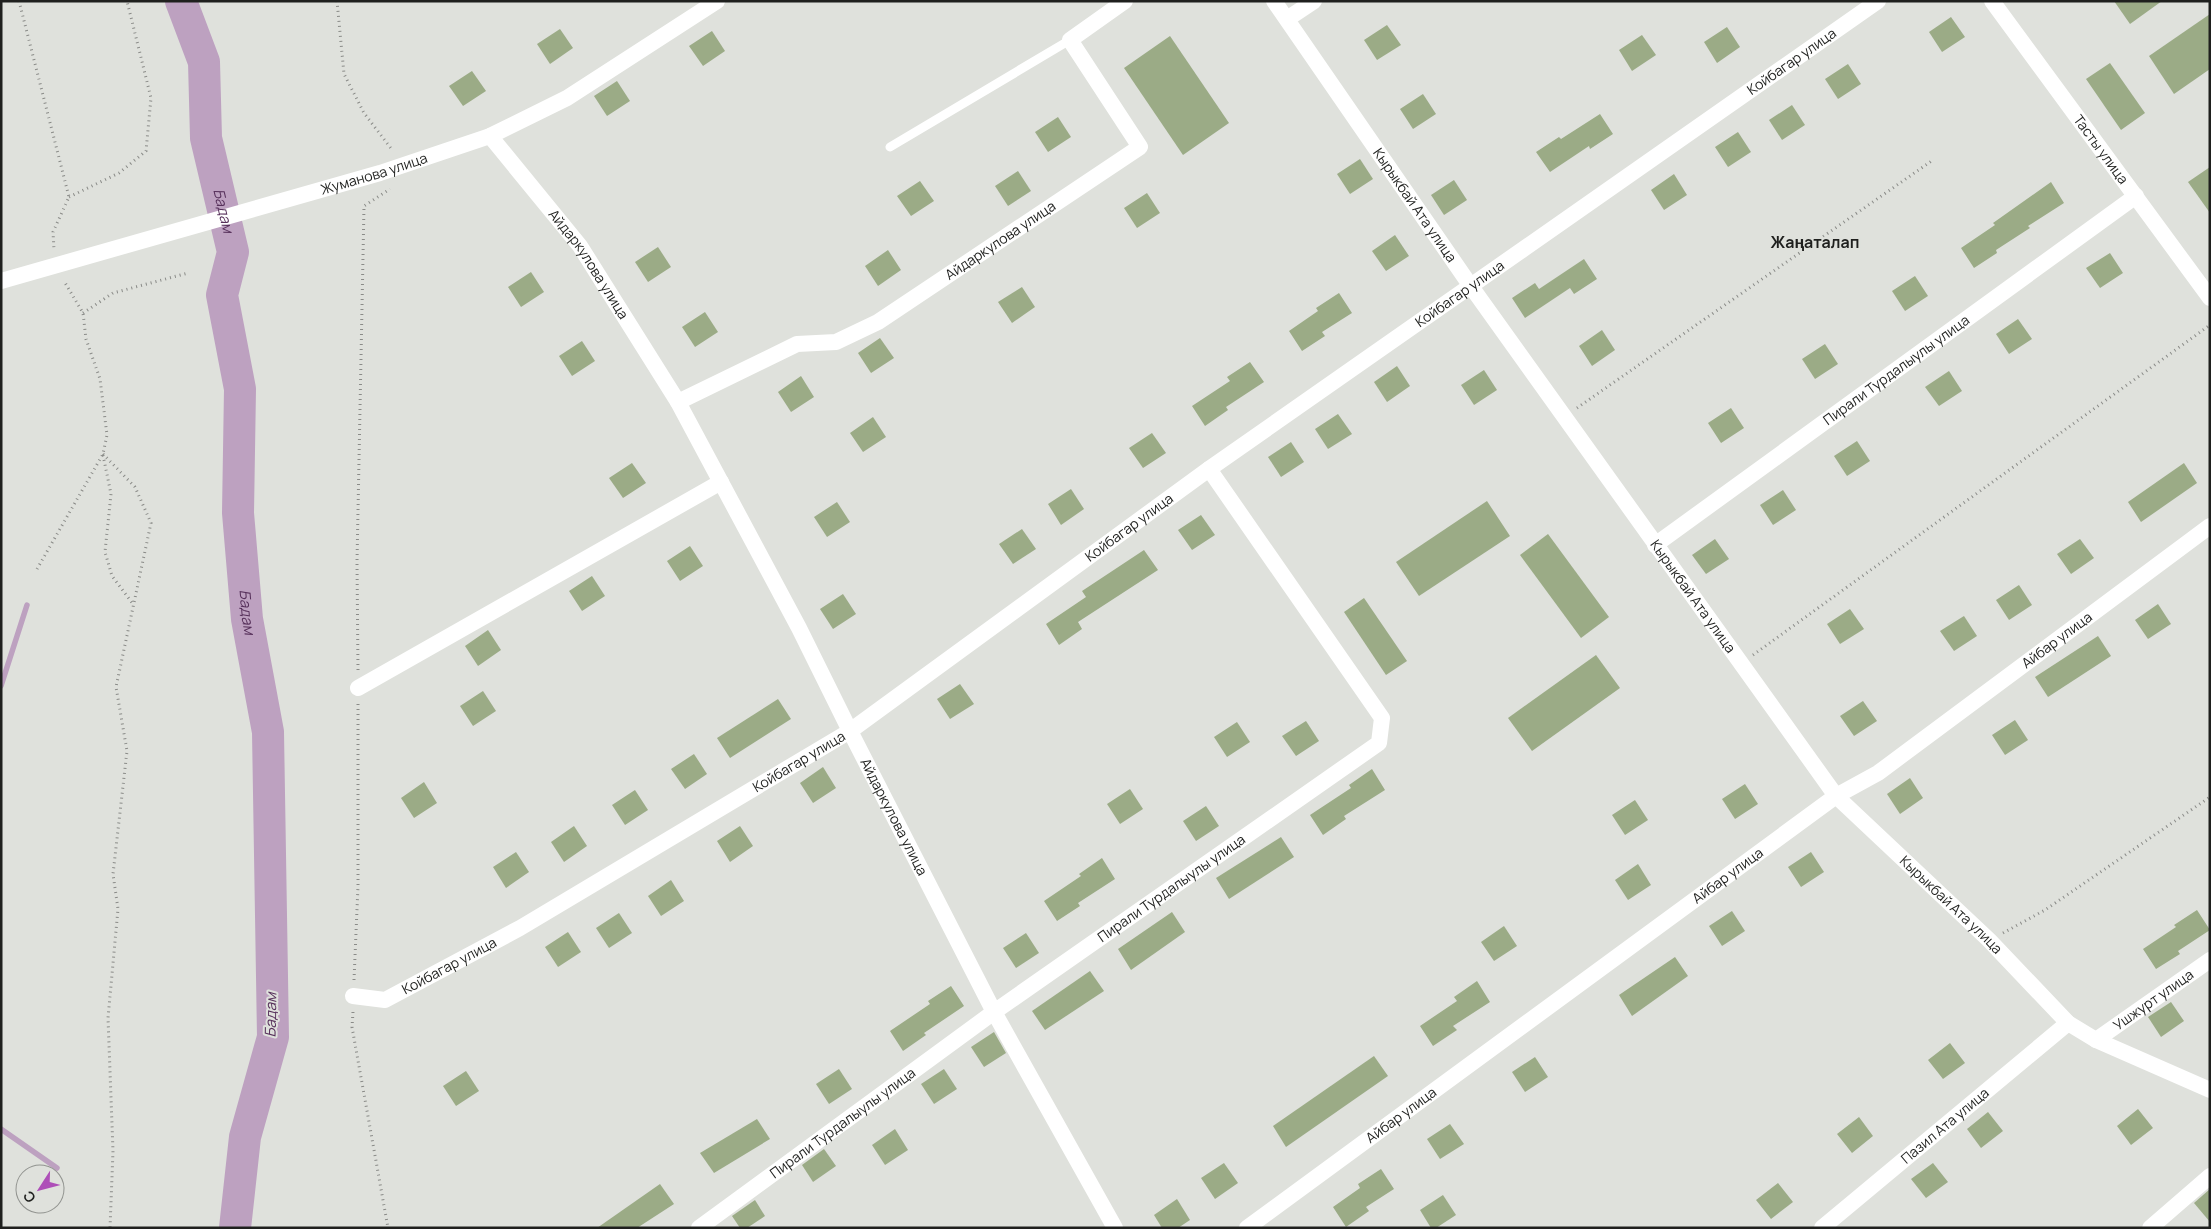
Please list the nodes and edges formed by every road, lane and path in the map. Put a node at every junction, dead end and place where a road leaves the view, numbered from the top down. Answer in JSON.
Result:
{"nodes":[{"id":1,"x":20,"y":1,"type":"edge"},
{"id":2,"x":126,"y":1,"type":"edge"},
{"id":3,"x":337,"y":1,"type":"edge"},
{"id":4,"x":718,"y":1,"type":"edge"},
{"id":5,"x":1125,"y":1,"type":"edge"},
{"id":6,"x":1274,"y":1,"type":"edge"},
{"id":7,"x":1314,"y":1,"type":"edge"},
{"id":8,"x":1878,"y":1,"type":"edge"},
{"id":9,"x":1992,"y":1,"type":"edge"},
{"id":10,"x":1287,"y":19,"type":"junction"},
{"id":11,"x":1070,"y":40,"type":"junction"},
{"id":12,"x":490,"y":136,"type":"junction"},
{"id":13,"x":890,"y":147,"type":"dead end"},
{"id":14,"x":1932,"y":160,"type":"dead end"},
{"id":15,"x":404,"y":165,"type":"junction"},
{"id":16,"x":2136,"y":196,"type":"junction"},
{"id":17,"x":69,"y":197,"type":"junction"},
{"id":18,"x":56,"y":266,"type":"junction"},
{"id":19,"x":188,"y":272,"type":"dead end"},
{"id":20,"x":1,"y":281,"type":"edge"},
{"id":21,"x":1470,"y":285,"type":"junction"},
{"id":22,"x":2210,"y":298,"type":"edge"},
{"id":23,"x":83,"y":313,"type":"junction"},
{"id":24,"x":2210,"y":325,"type":"edge"},
{"id":25,"x":678,"y":402,"type":"junction"},
{"id":26,"x":1564,"y":417,"type":"junction"},
{"id":27,"x":103,"y":454,"type":"junction"},
{"id":28,"x":1209,"y":469,"type":"junction"},
{"id":29,"x":721,"y":482,"type":"junction"},
{"id":30,"x":2210,"y":526,"type":"edge"},
{"id":31,"x":1655,"y":545,"type":"junction"},
{"id":32,"x":37,"y":569,"type":"dead end"},
{"id":33,"x":134,"y":604,"type":"junction"},
{"id":34,"x":1740,"y":664,"type":"junction"},
{"id":35,"x":358,"y":688,"type":"dead end"},
{"id":36,"x":850,"y":731,"type":"junction"},
{"id":37,"x":1836,"y":796,"type":"junction"},
{"id":38,"x":2210,"y":796,"type":"edge"},
{"id":39,"x":1989,"y":940,"type":"junction"},
{"id":40,"x":2210,"y":960,"type":"edge"},
{"id":41,"x":353,"y":996,"type":"dead end"},
{"id":42,"x":994,"y":1012,"type":"junction"},
{"id":43,"x":2068,"y":1023,"type":"junction"},
{"id":44,"x":2096,"y":1040,"type":"junction"},
{"id":45,"x":2210,"y":1090,"type":"edge"},
{"id":46,"x":2210,"y":1176,"type":"edge"},
{"id":47,"x":110,"y":1228,"type":"edge"},
{"id":48,"x":699,"y":1228,"type":"edge"},
{"id":49,"x":1115,"y":1228,"type":"edge"},
{"id":50,"x":1247,"y":1228,"type":"edge"},
{"id":51,"x":1822,"y":1228,"type":"edge"},
{"id":52,"x":2150,"y":1228,"type":"edge"}],
"edges":[{"from":1,"to":17,"type":"path"},
{"from":2,"to":17,"type":"path"},
{"from":3,"to":15,"type":"path"},
{"from":4,"to":12,"type":"street","name":"Жуманова улица"},
{"from":5,"to":11,"type":"street"},
{"from":6,"to":10,"type":"street","name":"Кырыкбай Ата улица"},
{"from":7,"to":10,"type":"street"},
{"from":8,"to":21,"type":"street","name":"Койбагар улица"},
{"from":9,"to":16,"type":"street","name":"Тасты улица"},
{"from":10,"to":21,"type":"street","name":"Кырыкбай Ата улица"},
{"from":11,"to":13,"type":"lane"},
{"from":11,"to":25,"type":"street","name":"Айдаркулова улица"},
{"from":12,"to":15,"type":"street","name":"Жуманова улица"},
{"from":12,"to":25,"type":"street","name":"Айдаркулова улица"},
{"from":14,"to":26,"type":"path"},
{"from":15,"to":18,"type":"street","name":"Жуманова улица"},
{"from":16,"to":22,"type":"street","name":"Тасты улица"},
{"from":16,"to":31,"type":"street","name":"Пирали Турдалыулы улица"},
{"from":17,"to":18,"type":"path"},
{"from":18,"to":20,"type":"street","name":"Жуманова улица"},
{"from":18,"to":23,"type":"path"},
{"from":19,"to":23,"type":"path"},
{"from":21,"to":26,"type":"street","name":"Кырыкбай Ата улица"},
{"from":21,"to":28,"type":"street","name":"Койбагар улица"},
{"from":23,"to":27,"type":"path"},
{"from":24,"to":34,"type":"path"},
{"from":25,"to":29,"type":"street","name":"Айдаркулова улица"},
{"from":26,"to":31,"type":"street","name":"Кырыкбай Ата улица"},
{"from":27,"to":32,"type":"path"},
{"from":27,"to":33,"type":"path"},
{"from":27,"to":33,"type":"path"},
{"from":28,"to":36,"type":"street","name":"Койбагар улица"},
{"from":28,"to":42,"type":"street","name":"Пирали Турдалыулы улица"},
{"from":29,"to":35,"type":"street"},
{"from":29,"to":36,"type":"street","name":"Айдаркулова улица"},
{"from":30,"to":37,"type":"street","name":"Айбар улица"},
{"from":31,"to":34,"type":"street","name":"Кырыкбай Ата улица"},
{"from":33,"to":47,"type":"path"},
{"from":34,"to":37,"type":"street","name":"Кырыкбай Ата улица"},
{"from":36,"to":41,"type":"street","name":"Койбагар улица"},
{"from":36,"to":42,"type":"street","name":"Айдаркулова улица"},
{"from":37,"to":39,"type":"street","name":"Кырыкбай Ата улица"},
{"from":37,"to":50,"type":"street","name":"Айбар улица"},
{"from":38,"to":39,"type":"path"},
{"from":39,"to":43,"type":"street","name":"Кырыкбай Ата улица"},
{"from":40,"to":44,"type":"street","name":"Ушжурт улица"},
{"from":42,"to":48,"type":"street","name":"Пирали Турдалыулы улица"},
{"from":42,"to":49,"type":"street","name":"Айдаркулова улица"},
{"from":43,"to":44,"type":"street","name":"Кырыкбай Ата улица"},
{"from":43,"to":51,"type":"street","name":"Пазил Ата улица"},
{"from":44,"to":45,"type":"street","name":"Кырыкбай Ата улица"},
{"from":46,"to":52,"type":"street"}]}
